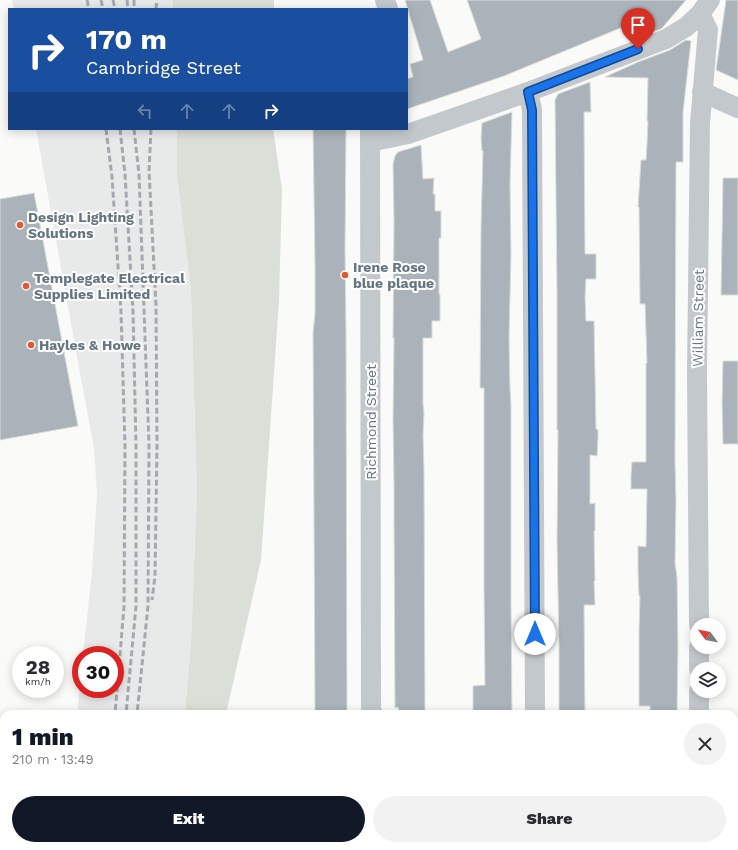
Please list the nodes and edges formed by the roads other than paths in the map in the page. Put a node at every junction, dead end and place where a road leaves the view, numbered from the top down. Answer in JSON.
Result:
{"nodes":[{"id":1,"x":705,"y":7,"type":"edge"},
{"id":2,"x":528,"y":92,"type":"junction"},
{"id":3,"x":702,"y":92,"type":"junction"},
{"id":4,"x":738,"y":108,"type":"edge"},
{"id":5,"x":370,"y":136,"type":"edge"},
{"id":6,"x":698,"y":618,"type":"edge"},
{"id":7,"x":699,"y":698,"type":"edge"},
{"id":8,"x":371,"y":710,"type":"edge"},
{"id":9,"x":535,"y":710,"type":"edge"},
{"id":10,"x":699,"y":710,"type":"edge"}],
"edges":[{"from":1,"to":2,"type":"street"},
{"from":1,"to":3,"type":"street","name":"William Street"},
{"from":2,"to":5,"type":"street"},
{"from":2,"to":9,"type":"street"},
{"from":3,"to":4,"type":"street"},
{"from":3,"to":6,"type":"street","name":"William Street"},
{"from":5,"to":8,"type":"street","name":"Richmond Street"},
{"from":7,"to":10,"type":"street"}]}
